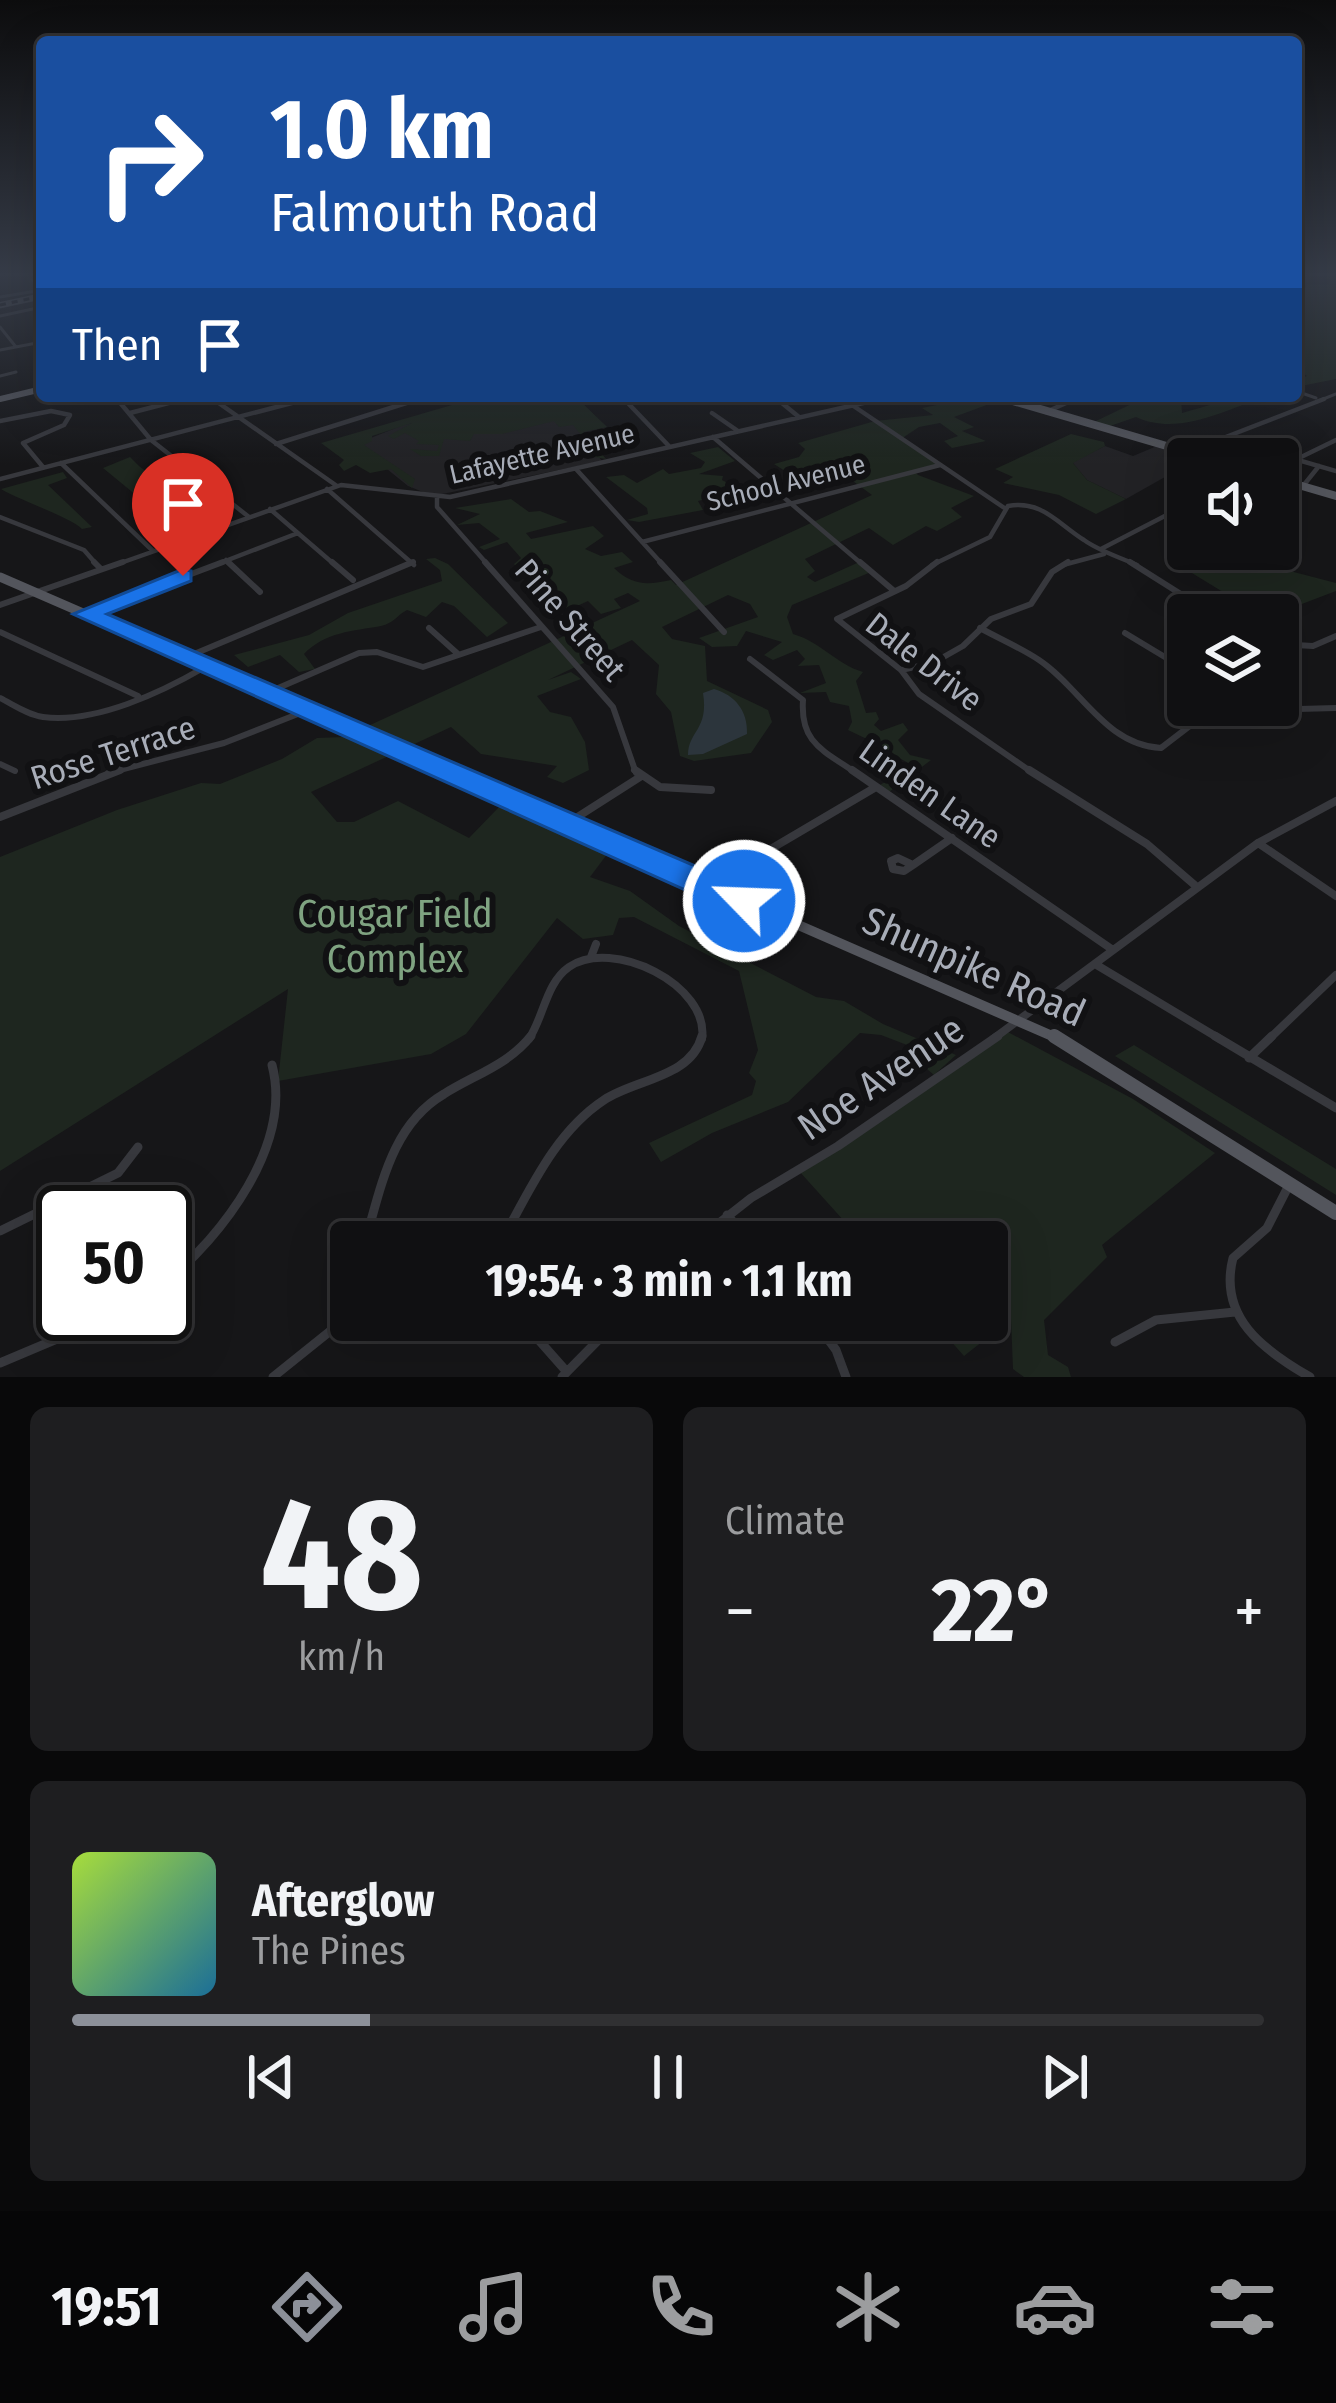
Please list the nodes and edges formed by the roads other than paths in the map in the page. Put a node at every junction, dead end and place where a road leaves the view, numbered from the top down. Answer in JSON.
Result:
{"nodes":[{"id":1,"x":7,"y":337,"type":"edge"},
{"id":2,"x":36,"y":343,"type":"edge"},
{"id":3,"x":16,"y":347,"type":"junction"},
{"id":4,"x":0,"y":350,"type":"edge"},
{"id":5,"x":16,"y":372,"type":"dead end"},
{"id":6,"x":0,"y":376,"type":"edge"},
{"id":7,"x":36,"y":390,"type":"edge"},
{"id":8,"x":1302,"y":393,"type":"edge"},
{"id":9,"x":1336,"y":394,"type":"edge"},
{"id":10,"x":0,"y":399,"type":"edge"},
{"id":11,"x":1319,"y":400,"type":"junction"},
{"id":12,"x":120,"y":402,"type":"edge"},
{"id":13,"x":171,"y":402,"type":"edge"},
{"id":14,"x":218,"y":402,"type":"edge"},
{"id":15,"x":295,"y":402,"type":"edge"},
{"id":16,"x":409,"y":402,"type":"edge"},
{"id":17,"x":627,"y":402,"type":"edge"},
{"id":18,"x":781,"y":402,"type":"edge"},
{"id":19,"x":866,"y":402,"type":"edge"},
{"id":20,"x":1016,"y":402,"type":"edge"},
{"id":21,"x":1068,"y":402,"type":"edge"},
{"id":22,"x":852,"y":405,"type":"junction"},
{"id":23,"x":712,"y":412,"type":"dead end"},
{"id":24,"x":130,"y":413,"type":"junction"},
{"id":25,"x":1045,"y":413,"type":"junction"},
{"id":26,"x":240,"y":417,"type":"junction"},
{"id":27,"x":799,"y":417,"type":"junction"},
{"id":28,"x":0,"y":421,"type":"edge"},
{"id":29,"x":738,"y":431,"type":"junction"},
{"id":30,"x":712,"y":437,"type":"junction"},
{"id":31,"x":1223,"y":438,"type":"edge"},
{"id":32,"x":151,"y":440,"type":"junction"},
{"id":33,"x":1336,"y":440,"type":"edge"},
{"id":34,"x":277,"y":444,"type":"junction"},
{"id":35,"x":669,"y":447,"type":"junction"},
{"id":36,"x":1167,"y":447,"type":"edge"},
{"id":37,"x":1299,"y":458,"type":"edge"},
{"id":38,"x":1299,"y":460,"type":"edge"},
{"id":39,"x":61,"y":463,"type":"junction"},
{"id":40,"x":940,"y":465,"type":"junction"},
{"id":41,"x":1319,"y":466,"type":"junction"},
{"id":42,"x":43,"y":467,"type":"junction"},
{"id":43,"x":576,"y":469,"type":"junction"},
{"id":44,"x":1336,"y":471,"type":"edge"},
{"id":45,"x":0,"y":479,"type":"edge"},
{"id":46,"x":337,"y":486,"type":"junction"},
{"id":47,"x":1299,"y":486,"type":"edge"},
{"id":48,"x":1303,"y":487,"type":"junction"},
{"id":49,"x":326,"y":489,"type":"junction"},
{"id":50,"x":1336,"y":496,"type":"edge"},
{"id":51,"x":437,"y":497,"type":"junction"},
{"id":52,"x":791,"y":503,"type":"junction"},
{"id":53,"x":1006,"y":508,"type":"junction"},
{"id":54,"x":270,"y":509,"type":"junction"},
{"id":55,"x":1167,"y":516,"type":"edge"},
{"id":56,"x":0,"y":517,"type":"edge"},
{"id":57,"x":249,"y":517,"type":"junction"},
{"id":58,"x":298,"y":533,"type":"junction"},
{"id":59,"x":642,"y":542,"type":"junction"},
{"id":60,"x":153,"y":551,"type":"junction"},
{"id":61,"x":1103,"y":551,"type":"junction"},
{"id":62,"x":226,"y":560,"type":"junction"},
{"id":63,"x":101,"y":569,"type":"junction"},
{"id":64,"x":0,"y":577,"type":"edge"},
{"id":65,"x":353,"y":580,"type":"dead end"},
{"id":66,"x":895,"y":591,"type":"junction"},
{"id":67,"x":36,"y":592,"type":"junction"},
{"id":68,"x":260,"y":592,"type":"dead end"},
{"id":69,"x":1182,"y":594,"type":"edge"},
{"id":70,"x":0,"y":605,"type":"edge"},
{"id":71,"x":85,"y":614,"type":"junction"},
{"id":72,"x":541,"y":627,"type":"junction"},
{"id":73,"x":429,"y":628,"type":"dead end"},
{"id":74,"x":980,"y":628,"type":"junction"},
{"id":75,"x":0,"y":632,"type":"edge"},
{"id":76,"x":724,"y":632,"type":"dead end"},
{"id":77,"x":1125,"y":633,"type":"dead end"},
{"id":78,"x":1334,"y":638,"type":"edge"},
{"id":79,"x":1299,"y":645,"type":"edge"},
{"id":80,"x":458,"y":654,"type":"junction"},
{"id":81,"x":187,"y":657,"type":"junction"},
{"id":82,"x":1167,"y":658,"type":"edge"},
{"id":83,"x":750,"y":659,"type":"dead end"},
{"id":84,"x":207,"y":665,"type":"junction"},
{"id":85,"x":901,"y":670,"type":"junction"},
{"id":86,"x":269,"y":692,"type":"junction"},
{"id":87,"x":140,"y":697,"type":"junction"},
{"id":88,"x":0,"y":698,"type":"edge"},
{"id":89,"x":1336,"y":708,"type":"edge"},
{"id":90,"x":309,"y":709,"type":"junction"},
{"id":91,"x":1299,"y":709,"type":"edge"},
{"id":92,"x":1190,"y":726,"type":"edge"},
{"id":93,"x":0,"y":764,"type":"edge"},
{"id":94,"x":15,"y":771,"type":"dead end"},
{"id":95,"x":640,"y":777,"type":"junction"},
{"id":96,"x":878,"y":786,"type":"junction"},
{"id":97,"x":710,"y":790,"type":"dead end"},
{"id":98,"x":1336,"y":801,"type":"edge"},
{"id":99,"x":0,"y":817,"type":"edge"},
{"id":100,"x":568,"y":823,"type":"junction"},
{"id":101,"x":952,"y":838,"type":"junction"},
{"id":102,"x":1258,"y":844,"type":"junction"},
{"id":103,"x":913,"y":866,"type":"dead end"},
{"id":104,"x":708,"y":885,"type":"junction"},
{"id":105,"x":1197,"y":887,"type":"junction"},
{"id":106,"x":1336,"y":896,"type":"edge"},
{"id":107,"x":596,"y":944,"type":"dead end"},
{"id":108,"x":1113,"y":950,"type":"junction"},
{"id":109,"x":591,"y":958,"type":"junction"},
{"id":110,"x":1095,"y":964,"type":"junction"},
{"id":111,"x":1336,"y":975,"type":"edge"},
{"id":112,"x":1020,"y":1020,"type":"junction"},
{"id":113,"x":1249,"y":1058,"type":"junction"},
{"id":114,"x":272,"y":1065,"type":"dead end"},
{"id":115,"x":1336,"y":1108,"type":"edge"},
{"id":116,"x":138,"y":1147,"type":"dead end"},
{"id":117,"x":1290,"y":1183,"type":"junction"},
{"id":118,"x":1336,"y":1213,"type":"edge"},
{"id":119,"x":728,"y":1215,"type":"junction"},
{"id":120,"x":372,"y":1221,"type":"edge"},
{"id":121,"x":513,"y":1221,"type":"edge"},
{"id":122,"x":721,"y":1221,"type":"edge"},
{"id":123,"x":733,"y":1221,"type":"edge"},
{"id":124,"x":0,"y":1231,"type":"edge"},
{"id":125,"x":192,"y":1257,"type":"edge"},
{"id":126,"x":1234,"y":1312,"type":"junction"},
{"id":127,"x":330,"y":1333,"type":"edge"},
{"id":128,"x":53,"y":1341,"type":"edge"},
{"id":129,"x":537,"y":1341,"type":"edge"},
{"id":130,"x":597,"y":1341,"type":"edge"},
{"id":131,"x":829,"y":1341,"type":"edge"},
{"id":132,"x":1115,"y":1342,"type":"dead end"},
{"id":133,"x":0,"y":1364,"type":"edge"},
{"id":134,"x":564,"y":1375,"type":"edge"},
{"id":135,"x":273,"y":1377,"type":"edge"},
{"id":136,"x":846,"y":1377,"type":"edge"},
{"id":137,"x":1310,"y":1377,"type":"edge"}],
"edges":[{"from":1,"to":3,"type":"street"},
{"from":2,"to":3,"type":"street"},
{"from":3,"to":4,"type":"street"},
{"from":5,"to":6,"type":"street"},
{"from":7,"to":10,"type":"main road"},
{"from":8,"to":11,"type":"street"},
{"from":9,"to":11,"type":"street"},
{"from":11,"to":31,"type":"street"},
{"from":12,"to":24,"type":"street"},
{"from":13,"to":24,"type":"street"},
{"from":14,"to":26,"type":"street"},
{"from":15,"to":26,"type":"street"},
{"from":16,"to":34,"type":"street"},
{"from":17,"to":35,"type":"street"},
{"from":18,"to":27,"type":"street"},
{"from":19,"to":22,"type":"street","name":"Lafayette Avenue"},
{"from":20,"to":25,"type":"main road"},
{"from":21,"to":25,"type":"street"},
{"from":22,"to":27,"type":"street","name":"Lafayette Avenue"},
{"from":22,"to":40,"type":"street"},
{"from":23,"to":29,"type":"street"},
{"from":24,"to":32,"type":"street"},
{"from":25,"to":36,"type":"main road"},
{"from":26,"to":32,"type":"street"},
{"from":26,"to":34,"type":"street"},
{"from":27,"to":29,"type":"street","name":"Lafayette Avenue"},
{"from":28,"to":42,"type":"street"},
{"from":29,"to":30,"type":"street","name":"Lafayette Avenue"},
{"from":30,"to":35,"type":"street","name":"Lafayette Avenue"},
{"from":30,"to":52,"type":"street"},
{"from":32,"to":39,"type":"street"},
{"from":32,"to":57,"type":"street"},
{"from":33,"to":37,"type":"street"},
{"from":34,"to":46,"type":"street"},
{"from":35,"to":43,"type":"street","name":"Lafayette Avenue"},
{"from":38,"to":41,"type":"street"},
{"from":39,"to":42,"type":"street"},
{"from":39,"to":60,"type":"street"},
{"from":40,"to":52,"type":"street","name":"School Avenue"},
{"from":40,"to":53,"type":"street"},
{"from":41,"to":44,"type":"street"},
{"from":41,"to":48,"type":"street"},
{"from":42,"to":45,"type":"street"},
{"from":43,"to":51,"type":"street","name":"Lafayette Avenue"},
{"from":43,"to":59,"type":"street"},
{"from":46,"to":49,"type":"street","name":"Lafayette Avenue"},
{"from":46,"to":51,"type":"street","name":"Lafayette Avenue"},
{"from":47,"to":48,"type":"main road"},
{"from":48,"to":50,"type":"main road"},
{"from":49,"to":54,"type":"street","name":"Lafayette Avenue"},
{"from":49,"to":81,"type":"street"},
{"from":51,"to":72,"type":"street","name":"Pine Street"},
{"from":52,"to":59,"type":"street","name":"School Avenue"},
{"from":52,"to":66,"type":"street"},
{"from":53,"to":61,"type":"street"},
{"from":53,"to":66,"type":"street","name":"Dale Drive"},
{"from":54,"to":57,"type":"street","name":"Lafayette Avenue"},
{"from":54,"to":58,"type":"street"},
{"from":55,"to":61,"type":"street"},
{"from":56,"to":63,"type":"street"},
{"from":57,"to":60,"type":"street","name":"Lafayette Avenue"},
{"from":58,"to":62,"type":"street"},
{"from":58,"to":65,"type":"street"},
{"from":59,"to":76,"type":"street"},
{"from":60,"to":63,"type":"street","name":"Lafayette Avenue"},
{"from":61,"to":69,"type":"street"},
{"from":61,"to":74,"type":"street"},
{"from":62,"to":68,"type":"street"},
{"from":62,"to":71,"type":"street"},
{"from":63,"to":67,"type":"street","name":"Lafayette Avenue"},
{"from":64,"to":67,"type":"main road","name":"Shunpike Road"},
{"from":66,"to":85,"type":"street","name":"Dale Drive"},
{"from":67,"to":70,"type":"street","name":"Lafayette Avenue"},
{"from":67,"to":71,"type":"main road","name":"Shunpike Road"},
{"from":71,"to":81,"type":"main road","name":"Shunpike Road"},
{"from":72,"to":80,"type":"street"},
{"from":72,"to":95,"type":"street","name":"Pine Street"},
{"from":73,"to":80,"type":"street"},
{"from":74,"to":85,"type":"street"},
{"from":74,"to":92,"type":"street"},
{"from":75,"to":87,"type":"street"},
{"from":77,"to":82,"type":"street"},
{"from":78,"to":79,"type":"street"},
{"from":80,"to":86,"type":"street"},
{"from":81,"to":84,"type":"main road","name":"Shunpike Road"},
{"from":83,"to":96,"type":"street","name":"Linden Lane"},
{"from":84,"to":86,"type":"main road","name":"Shunpike Road"},
{"from":84,"to":87,"type":"street"},
{"from":85,"to":105,"type":"street","name":"Dale Drive"},
{"from":86,"to":90,"type":"main road","name":"Shunpike Road"},
{"from":87,"to":88,"type":"street"},
{"from":89,"to":91,"type":"street"},
{"from":90,"to":99,"type":"street","name":"Rose Terrace"},
{"from":90,"to":100,"type":"main road","name":"Shunpike Road"},
{"from":93,"to":94,"type":"street"},
{"from":95,"to":97,"type":"street"},
{"from":95,"to":100,"type":"street"},
{"from":96,"to":101,"type":"street","name":"Linden Lane"},
{"from":96,"to":104,"type":"street"},
{"from":98,"to":102,"type":"street","name":"Noe Avenue"},
{"from":100,"to":104,"type":"main road","name":"Shunpike Road"},
{"from":101,"to":103,"type":"street"},
{"from":101,"to":108,"type":"street","name":"Linden Lane"},
{"from":102,"to":105,"type":"street","name":"Noe Avenue"},
{"from":102,"to":106,"type":"street"},
{"from":104,"to":112,"type":"main road","name":"Shunpike Road"},
{"from":105,"to":108,"type":"street","name":"Noe Avenue"},
{"from":107,"to":109,"type":"street"},
{"from":108,"to":110,"type":"street","name":"Noe Avenue"},
{"from":109,"to":120,"type":"street"},
{"from":109,"to":121,"type":"street"},
{"from":110,"to":112,"type":"street","name":"Noe Avenue"},
{"from":110,"to":113,"type":"street"},
{"from":111,"to":113,"type":"street"},
{"from":112,"to":117,"type":"main road","name":"Shunpike Road"},
{"from":112,"to":119,"type":"street","name":"Noe Avenue"},
{"from":113,"to":115,"type":"street"},
{"from":114,"to":125,"type":"street"},
{"from":116,"to":124,"type":"street"},
{"from":117,"to":118,"type":"main road","name":"Shunpike Road"},
{"from":117,"to":126,"type":"street"},
{"from":119,"to":122,"type":"street","name":"Noe Avenue"},
{"from":119,"to":123,"type":"street"},
{"from":126,"to":132,"type":"street"},
{"from":126,"to":137,"type":"street"},
{"from":127,"to":135,"type":"street"},
{"from":128,"to":133,"type":"street"},
{"from":129,"to":134,"type":"street"},
{"from":130,"to":134,"type":"street"},
{"from":131,"to":136,"type":"street"}]}
